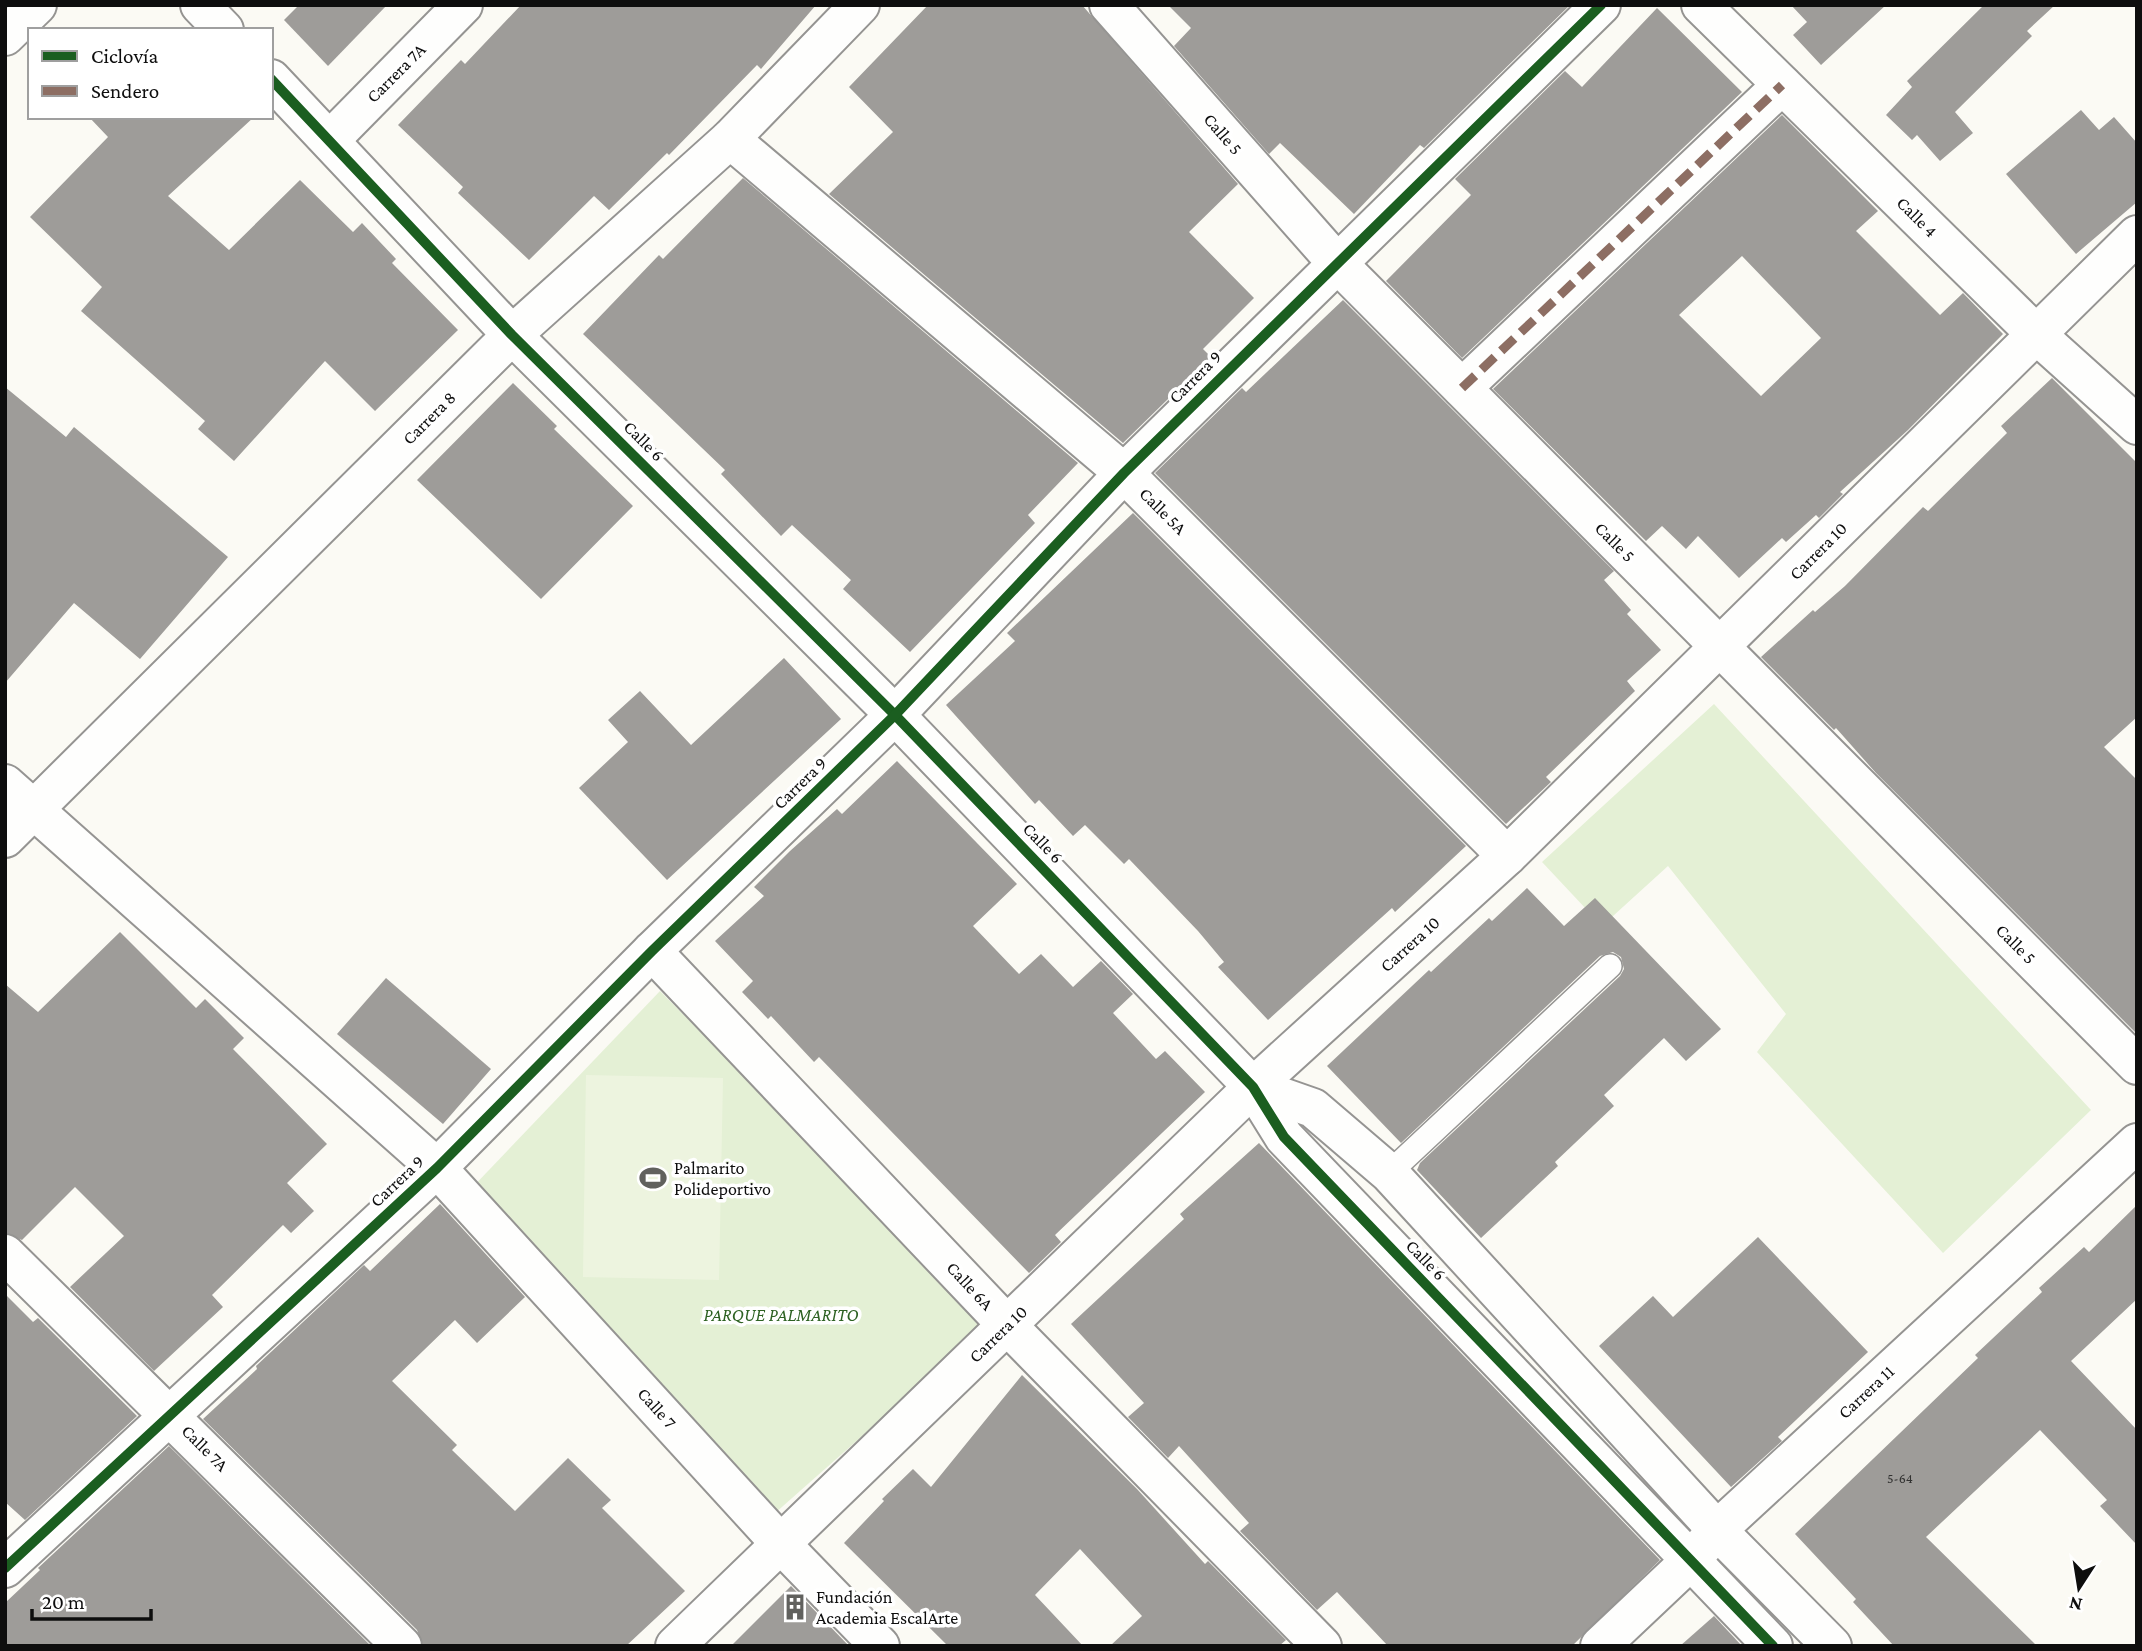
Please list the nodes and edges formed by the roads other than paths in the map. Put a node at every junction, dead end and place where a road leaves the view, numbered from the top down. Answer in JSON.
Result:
{"nodes":[{"id":1,"x":37,"y":5,"type":"edge"},
{"id":2,"x":200,"y":5,"type":"edge"},
{"id":3,"x":463,"y":5,"type":"edge"},
{"id":4,"x":860,"y":5,"type":"edge"},
{"id":5,"x":1109,"y":5,"type":"edge"},
{"id":6,"x":1601,"y":5,"type":"edge"},
{"id":7,"x":1701,"y":5,"type":"edge"},
{"id":8,"x":222,"y":28,"type":"edge"},
{"id":9,"x":5,"y":36,"type":"edge"},
{"id":10,"x":273,"y":81,"type":"edge"},
{"id":11,"x":1782,"y":85,"type":"junction"},
{"id":12,"x":730,"y":139,"type":"junction"},
{"id":13,"x":330,"y":141,"type":"junction"},
{"id":14,"x":2137,"y":235,"type":"edge"},
{"id":15,"x":1336,"y":262,"type":"junction"},
{"id":16,"x":512,"y":335,"type":"junction"},
{"id":17,"x":2037,"y":335,"type":"junction"},
{"id":18,"x":1462,"y":388,"type":"junction"},
{"id":19,"x":2137,"y":425,"type":"edge"},
{"id":20,"x":1125,"y":473,"type":"junction"},
{"id":21,"x":1720,"y":647,"type":"junction"},
{"id":22,"x":895,"y":715,"type":"junction"},
{"id":23,"x":5,"y":784,"type":"edge"},
{"id":24,"x":35,"y":810,"type":"junction"},
{"id":25,"x":5,"y":838,"type":"edge"},
{"id":26,"x":1507,"y":856,"type":"junction"},
{"id":27,"x":652,"y":951,"type":"junction"},
{"id":28,"x":1610,"y":966,"type":"dead end"},
{"id":29,"x":2137,"y":1065,"type":"edge"},
{"id":30,"x":1253,"y":1087,"type":"junction"},
{"id":31,"x":2137,"y":1143,"type":"edge"},
{"id":32,"x":437,"y":1168,"type":"junction"},
{"id":33,"x":1389,"y":1173,"type":"junction"},
{"id":34,"x":5,"y":1254,"type":"edge"},
{"id":35,"x":1007,"y":1325,"type":"junction"},
{"id":36,"x":171,"y":1414,"type":"junction"},
{"id":37,"x":1717,"y":1530,"type":"junction"},
{"id":38,"x":779,"y":1542,"type":"junction"},
{"id":39,"x":1690,"y":1561,"type":"junction"},
{"id":40,"x":5,"y":1568,"type":"edge"},
{"id":41,"x":402,"y":1646,"type":"edge"},
{"id":42,"x":675,"y":1646,"type":"edge"},
{"id":43,"x":880,"y":1646,"type":"edge"},
{"id":44,"x":1322,"y":1646,"type":"edge"},
{"id":45,"x":1600,"y":1646,"type":"edge"},
{"id":46,"x":1773,"y":1646,"type":"edge"},
{"id":47,"x":1832,"y":1646,"type":"edge"}],
"edges":[{"from":1,"to":9,"type":"street"},
{"from":2,"to":8,"type":"street"},
{"from":3,"to":13,"type":"street","name":"Carrera 7A"},
{"from":4,"to":12,"type":"street","name":"Carrera 8"},
{"from":5,"to":15,"type":"street","name":"Calle 5"},
{"from":6,"to":15,"type":"street","name":"Carrera 9"},
{"from":7,"to":11,"type":"street","name":"Calle 4"},
{"from":10,"to":13,"type":"street","name":"Calle 6"},
{"from":11,"to":17,"type":"street","name":"Calle 4"},
{"from":11,"to":18,"type":"street"},
{"from":12,"to":16,"type":"street","name":"Carrera 8"},
{"from":12,"to":20,"type":"street","name":"Calle 5A"},
{"from":13,"to":16,"type":"street","name":"Calle 6"},
{"from":14,"to":17,"type":"street","name":"Carrera 10"},
{"from":15,"to":18,"type":"street","name":"Calle 5"},
{"from":15,"to":20,"type":"street","name":"Carrera 9"},
{"from":16,"to":22,"type":"street","name":"Calle 6"},
{"from":16,"to":24,"type":"street","name":"Carrera 8"},
{"from":17,"to":19,"type":"street","name":"Calle 4"},
{"from":17,"to":21,"type":"street","name":"Carrera 10"},
{"from":18,"to":21,"type":"street","name":"Calle 5"},
{"from":20,"to":22,"type":"street","name":"Carrera 9"},
{"from":20,"to":26,"type":"street","name":"Calle 5A"},
{"from":21,"to":26,"type":"street","name":"Carrera 10"},
{"from":21,"to":29,"type":"street","name":"Calle 5"},
{"from":22,"to":27,"type":"street","name":"Carrera 9"},
{"from":22,"to":30,"type":"street","name":"Calle 6"},
{"from":23,"to":24,"type":"street","name":"Calle 7"},
{"from":24,"to":25,"type":"street","name":"Carrera 8"},
{"from":24,"to":32,"type":"street","name":"Calle 7"},
{"from":26,"to":30,"type":"street","name":"Carrera 10"},
{"from":27,"to":32,"type":"street","name":"Carrera 9"},
{"from":27,"to":35,"type":"street","name":"Calle 6A"},
{"from":28,"to":33,"type":"lane"},
{"from":30,"to":33,"type":"street","name":"Calle 6"},
{"from":30,"to":35,"type":"street","name":"Carrera 10"},
{"from":30,"to":39,"type":"street","name":"Calle 6"},
{"from":31,"to":37,"type":"street","name":"Carrera 11"},
{"from":32,"to":36,"type":"street","name":"Carrera 9"},
{"from":32,"to":38,"type":"street","name":"Calle 7"},
{"from":33,"to":37,"type":"street","name":"Calle 6"},
{"from":34,"to":36,"type":"street","name":"Calle 7A"},
{"from":35,"to":38,"type":"street","name":"Carrera 10"},
{"from":35,"to":44,"type":"street","name":"Calle 6A"},
{"from":36,"to":40,"type":"street","name":"Carrera 9"},
{"from":36,"to":41,"type":"street","name":"Calle 7A"},
{"from":37,"to":39,"type":"street","name":"Carrera 11"},
{"from":37,"to":47,"type":"street","name":"Calle 6"},
{"from":38,"to":42,"type":"street","name":"Carrera 10"},
{"from":38,"to":43,"type":"street","name":"Calle 7"},
{"from":39,"to":45,"type":"street","name":"Carrera 11"},
{"from":39,"to":46,"type":"street","name":"Calle 6"}]}
